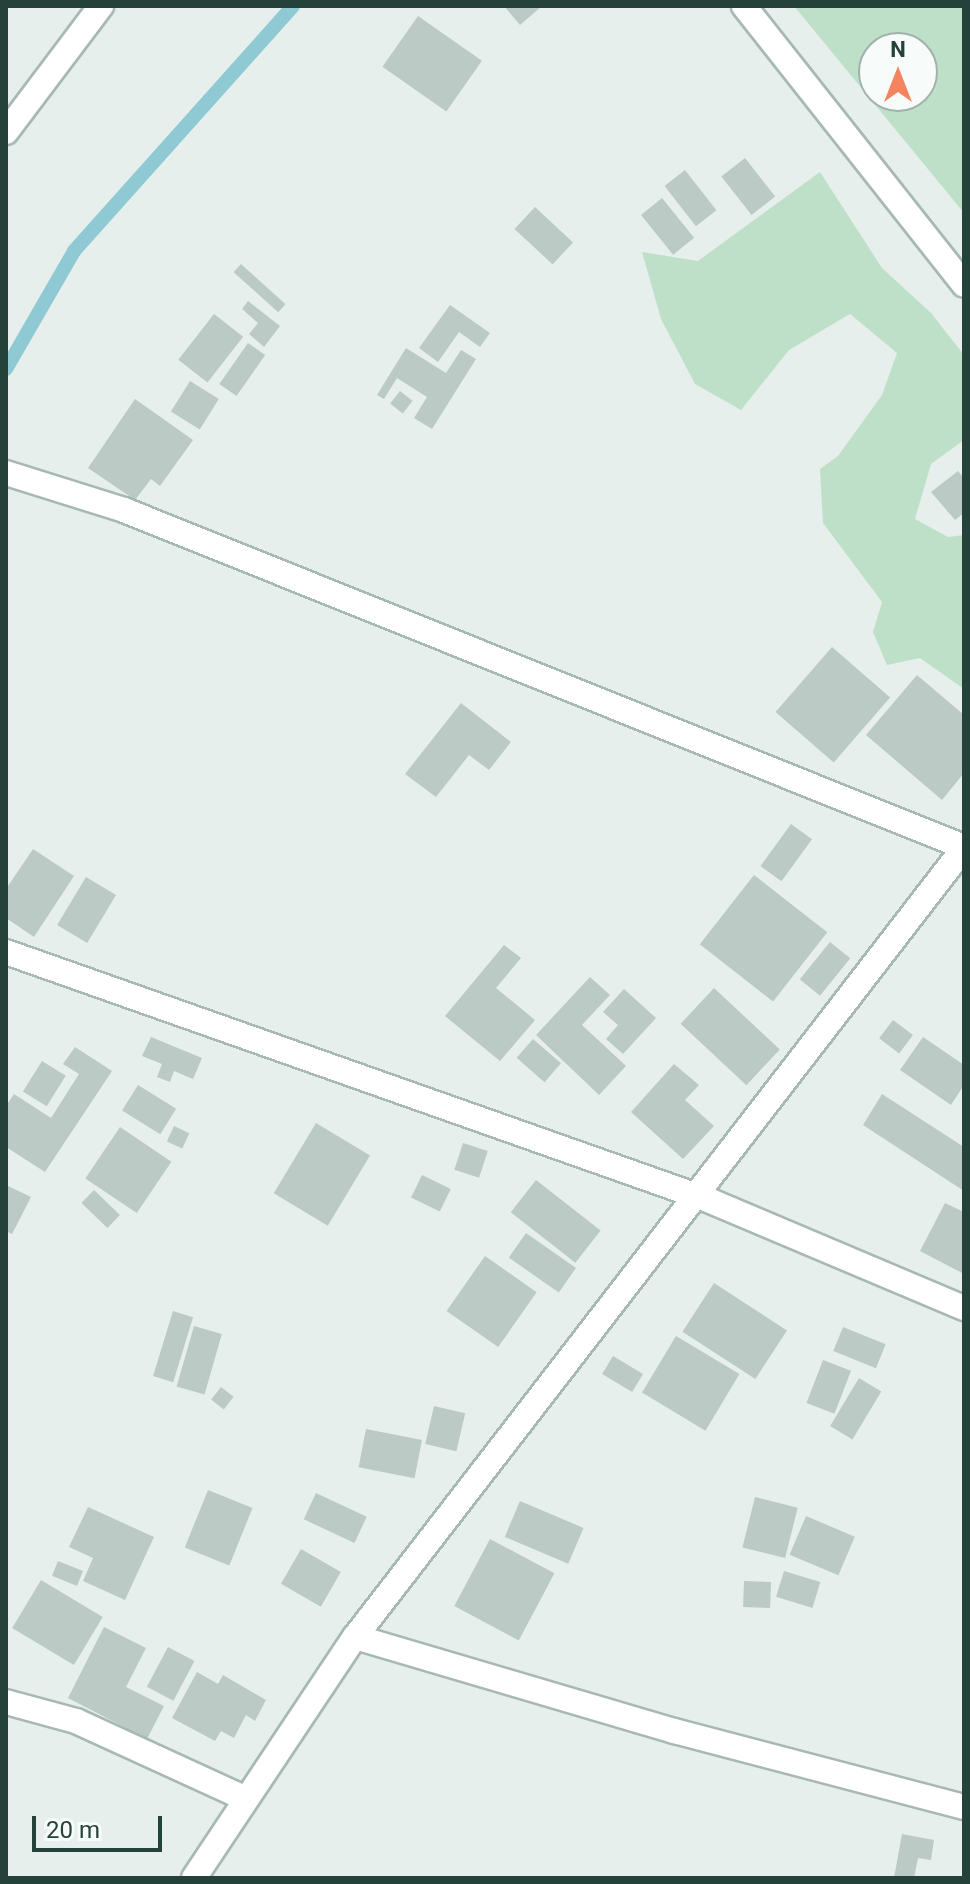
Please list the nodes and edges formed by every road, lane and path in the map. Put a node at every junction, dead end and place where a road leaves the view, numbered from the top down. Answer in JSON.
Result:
{"nodes":[{"id":1,"x":101,"y":6,"type":"edge"},
{"id":2,"x":744,"y":6,"type":"edge"},
{"id":3,"x":6,"y":132,"type":"edge"},
{"id":4,"x":964,"y":285,"type":"edge"},
{"id":5,"x":6,"y":473,"type":"edge"},
{"id":6,"x":964,"y":848,"type":"edge"},
{"id":7,"x":6,"y":952,"type":"edge"},
{"id":8,"x":697,"y":1196,"type":"junction"},
{"id":9,"x":964,"y":1308,"type":"edge"},
{"id":10,"x":355,"y":1637,"type":"junction"},
{"id":11,"x":6,"y":1702,"type":"edge"},
{"id":12,"x":246,"y":1799,"type":"junction"},
{"id":13,"x":964,"y":1807,"type":"edge"},
{"id":14,"x":194,"y":1878,"type":"edge"}],
"edges":[{"from":1,"to":3,"type":"street"},
{"from":2,"to":4,"type":"street"},
{"from":5,"to":6,"type":"street"},
{"from":6,"to":8,"type":"street"},
{"from":7,"to":8,"type":"street"},
{"from":8,"to":9,"type":"street"},
{"from":8,"to":10,"type":"street"},
{"from":10,"to":12,"type":"street"},
{"from":10,"to":13,"type":"street"},
{"from":11,"to":12,"type":"street"},
{"from":12,"to":14,"type":"street"}]}
